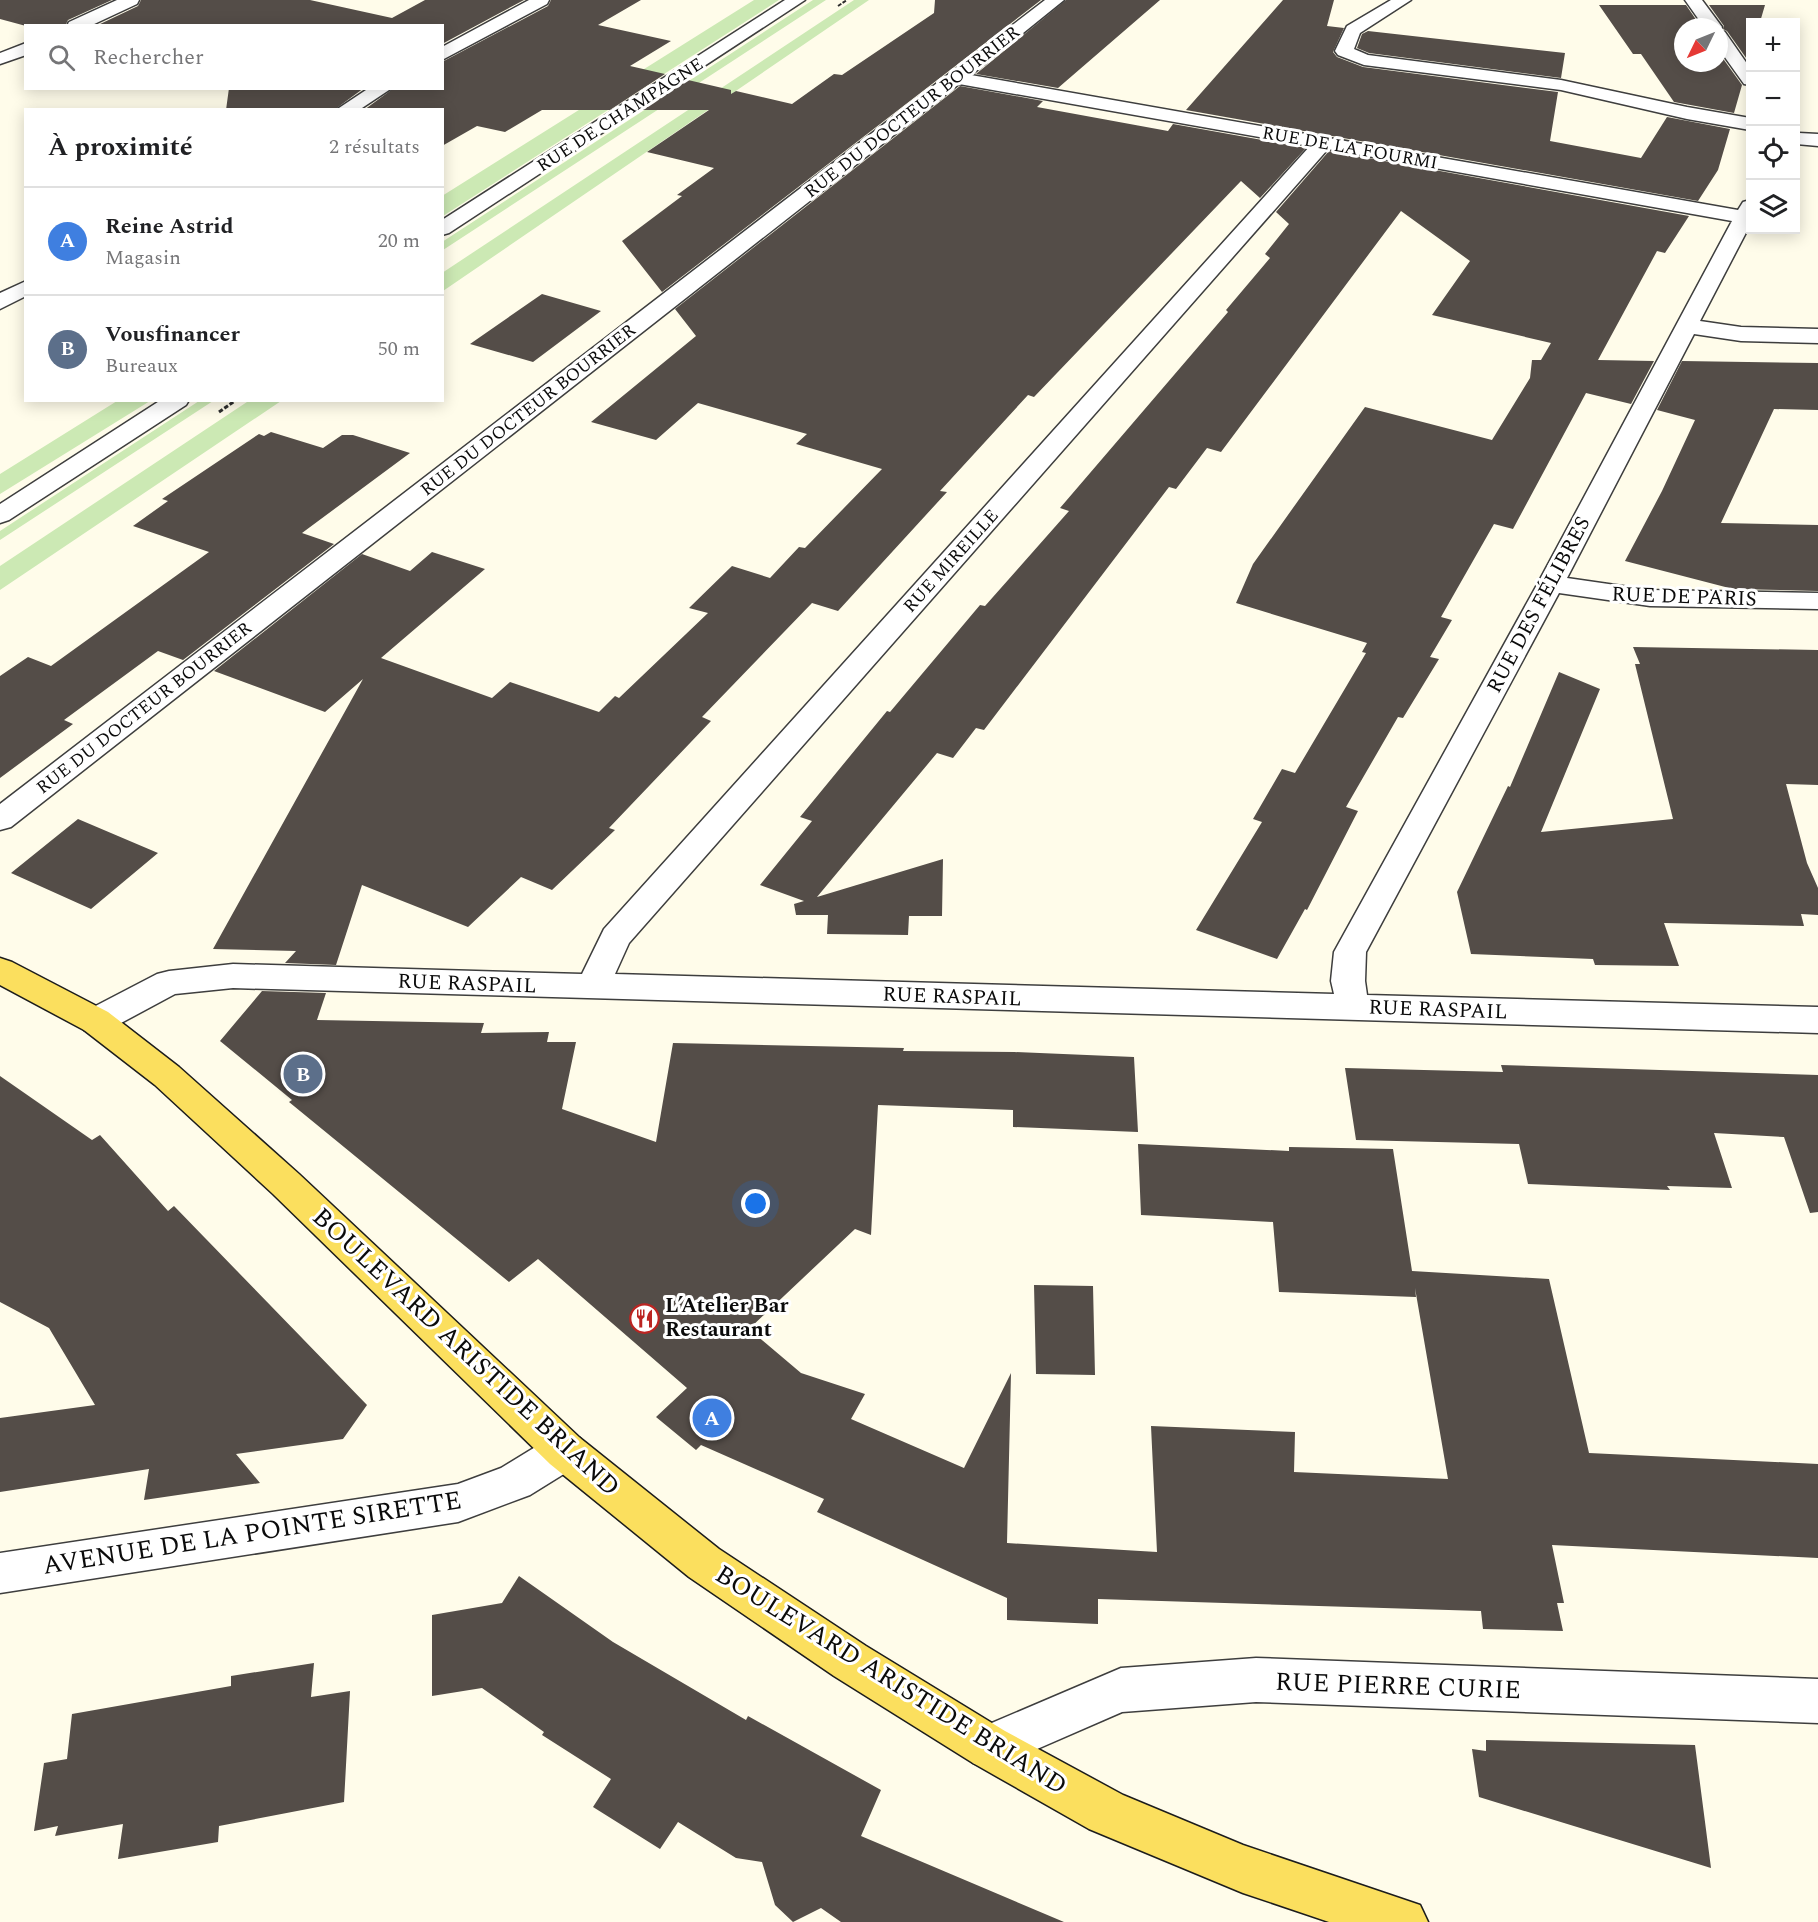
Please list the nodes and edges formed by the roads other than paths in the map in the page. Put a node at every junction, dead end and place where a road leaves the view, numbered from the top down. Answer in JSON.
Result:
{"nodes":[{"id":1,"x":131,"y":0,"type":"edge"},
{"id":2,"x":541,"y":0,"type":"edge"},
{"id":3,"x":797,"y":0,"type":"edge"},
{"id":4,"x":1056,"y":0,"type":"edge"},
{"id":5,"x":1403,"y":0,"type":"edge"},
{"id":6,"x":1693,"y":0,"type":"edge"},
{"id":7,"x":1706,"y":18,"type":"edge"},
{"id":8,"x":79,"y":24,"type":"edge"},
{"id":9,"x":24,"y":49,"type":"edge"},
{"id":10,"x":1728,"y":49,"type":"edge"},
{"id":11,"x":444,"y":54,"type":"edge"},
{"id":12,"x":0,"y":59,"type":"edge"},
{"id":13,"x":1746,"y":74,"type":"edge"},
{"id":14,"x":956,"y":78,"type":"junction"},
{"id":15,"x":379,"y":90,"type":"edge"},
{"id":16,"x":348,"y":108,"type":"edge"},
{"id":17,"x":1746,"y":123,"type":"edge"},
{"id":18,"x":1323,"y":143,"type":"junction"},
{"id":19,"x":1746,"y":212,"type":"edge"},
{"id":20,"x":1746,"y":214,"type":"edge"},
{"id":21,"x":444,"y":228,"type":"edge"},
{"id":22,"x":24,"y":288,"type":"edge"},
{"id":23,"x":0,"y":302,"type":"edge"},
{"id":24,"x":1687,"y":326,"type":"junction"},
{"id":25,"x":1818,"y":336,"type":"edge"},
{"id":26,"x":175,"y":402,"type":"edge"},
{"id":27,"x":0,"y":515,"type":"edge"},
{"id":28,"x":1551,"y":583,"type":"junction"},
{"id":29,"x":1818,"y":601,"type":"edge"},
{"id":30,"x":0,"y":820,"type":"edge"},
{"id":31,"x":0,"y":970,"type":"edge"},
{"id":32,"x":592,"y":987,"type":"junction"},
{"id":33,"x":1353,"y":1008,"type":"junction"},
{"id":34,"x":1818,"y":1020,"type":"edge"},
{"id":35,"x":96,"y":1021,"type":"junction"},
{"id":36,"x":565,"y":1451,"type":"junction"},
{"id":37,"x":0,"y":1573,"type":"edge"},
{"id":38,"x":1818,"y":1701,"type":"edge"},
{"id":39,"x":989,"y":1747,"type":"junction"},
{"id":40,"x":1404,"y":1922,"type":"edge"}],
"edges":[{"from":1,"to":8,"type":"street"},
{"from":2,"to":11,"type":"street"},
{"from":3,"to":21,"type":"street","name":"RUE DE CHAMPAGNE"},
{"from":4,"to":14,"type":"street","name":"RUE DU DOCTEUR BOURRIER"},
{"from":5,"to":17,"type":"street"},
{"from":6,"to":7,"type":"street"},
{"from":9,"to":12,"type":"street"},
{"from":10,"to":13,"type":"street"},
{"from":14,"to":18,"type":"street","name":"RUE DE LA FOURMI"},
{"from":14,"to":30,"type":"street","name":"RUE DU DOCTEUR BOURRIER"},
{"from":15,"to":16,"type":"street"},
{"from":18,"to":19,"type":"street","name":"RUE DE LA FOURMI"},
{"from":18,"to":32,"type":"street","name":"RUE MIREILLE"},
{"from":20,"to":24,"type":"street","name":"RUE DES FÉLIBRES"},
{"from":22,"to":23,"type":"street"},
{"from":24,"to":25,"type":"street"},
{"from":24,"to":28,"type":"street","name":"RUE DES FÉLIBRES"},
{"from":26,"to":27,"type":"street"},
{"from":28,"to":29,"type":"street","name":"RUE DE PARIS"},
{"from":28,"to":33,"type":"street","name":"RUE DES FÉLIBRES"},
{"from":31,"to":35,"type":"main road","name":"BOULEVARD ARISTIDE BRIAND"},
{"from":32,"to":33,"type":"street","name":"RUE RASPAIL"},
{"from":32,"to":35,"type":"street","name":"RUE RASPAIL"},
{"from":33,"to":34,"type":"street","name":"RUE RASPAIL"},
{"from":35,"to":36,"type":"main road","name":"BOULEVARD ARISTIDE BRIAND"},
{"from":36,"to":37,"type":"street","name":"AVENUE DE LA POINTE SIRETTE"},
{"from":36,"to":39,"type":"main road","name":"BOULEVARD ARISTIDE BRIAND"},
{"from":38,"to":39,"type":"street","name":"RUE PIERRE CURIE"},
{"from":39,"to":40,"type":"main road","name":"BOULEVARD ARISTIDE BRIAND"}]}
